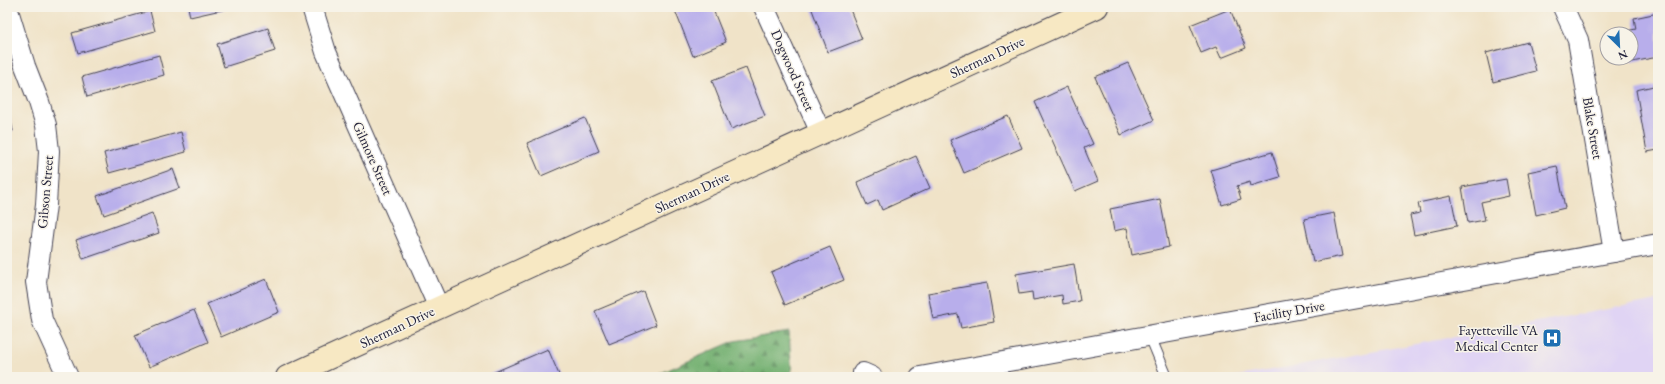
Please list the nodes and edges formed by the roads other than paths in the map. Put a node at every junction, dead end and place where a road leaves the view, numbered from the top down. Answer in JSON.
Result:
{"nodes":[{"id":1,"x":7,"y":7,"type":"edge"},
{"id":2,"x":312,"y":7,"type":"edge"},
{"id":3,"x":764,"y":7,"type":"edge"},
{"id":4,"x":1097,"y":7,"type":"edge"},
{"id":5,"x":1563,"y":7,"type":"edge"},
{"id":6,"x":821,"y":133,"type":"junction"},
{"id":7,"x":1658,"y":244,"type":"edge"},
{"id":8,"x":1614,"y":252,"type":"junction"},
{"id":9,"x":439,"y":308,"type":"junction"},
{"id":10,"x":1150,"y":336,"type":"junction"},
{"id":11,"x":68,"y":377,"type":"edge"},
{"id":12,"x":287,"y":377,"type":"edge"},
{"id":13,"x":920,"y":377,"type":"edge"},
{"id":14,"x":1167,"y":377,"type":"edge"}],
"edges":[{"from":1,"to":11,"type":"street","name":"Gibson Street"},
{"from":2,"to":9,"type":"street","name":"Gilmore Street"},
{"from":3,"to":6,"type":"street","name":"Dogwood Street"},
{"from":4,"to":6,"type":"street","name":"Sherman Drive"},
{"from":5,"to":8,"type":"street","name":"Blake Street"},
{"from":6,"to":9,"type":"street","name":"Sherman Drive"},
{"from":7,"to":8,"type":"street","name":"Facility Drive"},
{"from":8,"to":10,"type":"street","name":"Facility Drive"},
{"from":9,"to":12,"type":"street","name":"Sherman Drive"},
{"from":10,"to":13,"type":"street","name":"Facility Drive"},
{"from":10,"to":14,"type":"lane"}]}
